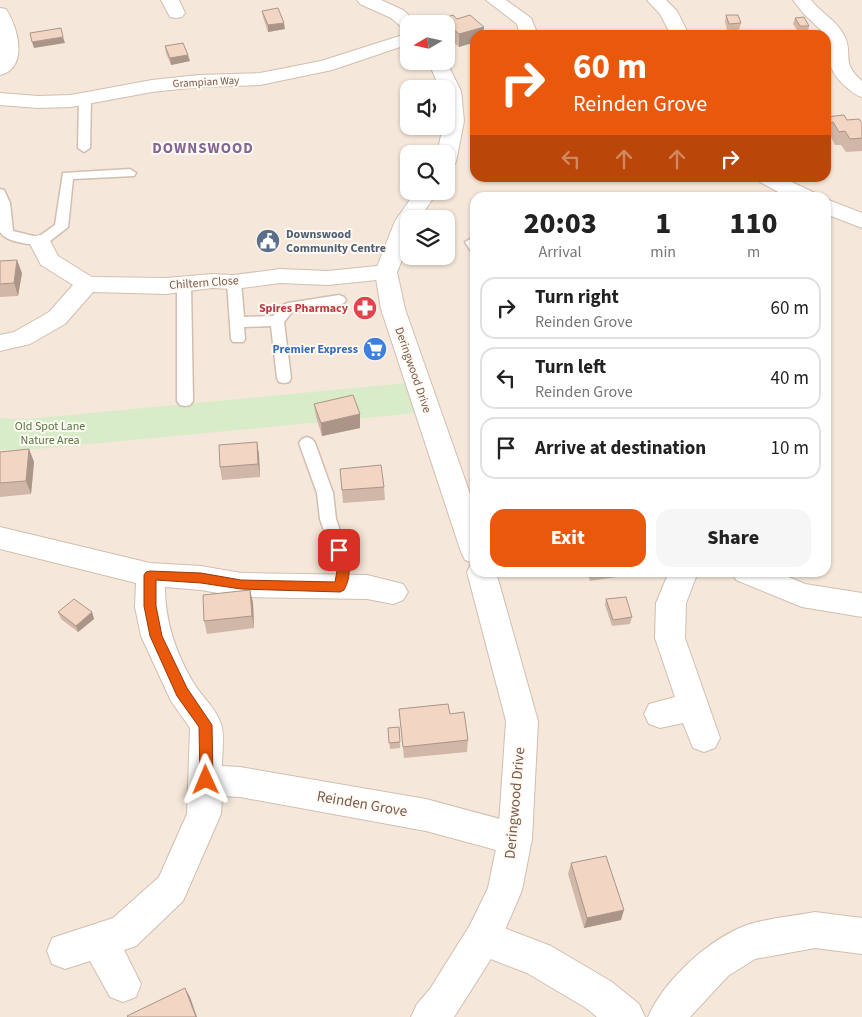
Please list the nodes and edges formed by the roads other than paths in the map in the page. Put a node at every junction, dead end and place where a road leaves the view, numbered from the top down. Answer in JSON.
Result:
{"nodes":[{"id":1,"x":366,"y":0,"type":"edge"},
{"id":2,"x":495,"y":0,"type":"edge"},
{"id":3,"x":656,"y":0,"type":"edge"},
{"id":4,"x":802,"y":0,"type":"edge"},
{"id":5,"x":0,"y":13,"type":"edge"},
{"id":6,"x":400,"y":16,"type":"edge"},
{"id":7,"x":527,"y":30,"type":"edge"},
{"id":8,"x":678,"y":30,"type":"edge"},
{"id":9,"x":400,"y":41,"type":"edge"},
{"id":10,"x":832,"y":45,"type":"edge"},
{"id":11,"x":0,"y":69,"type":"edge"},
{"id":12,"x":444,"y":70,"type":"edge"},
{"id":13,"x":862,"y":91,"type":"edge"},
{"id":14,"x":0,"y":98,"type":"edge"},
{"id":15,"x":85,"y":98,"type":"junction"},
{"id":16,"x":449,"y":145,"type":"edge"},
{"id":17,"x":84,"y":148,"type":"dead end"},
{"id":18,"x":130,"y":173,"type":"dead end"},
{"id":19,"x":774,"y":182,"type":"edge"},
{"id":20,"x":794,"y":192,"type":"edge"},
{"id":21,"x":0,"y":193,"type":"edge"},
{"id":22,"x":421,"y":200,"type":"edge"},
{"id":23,"x":831,"y":208,"type":"edge"},
{"id":24,"x":862,"y":221,"type":"edge"},
{"id":25,"x":40,"y":242,"type":"junction"},
{"id":26,"x":386,"y":272,"type":"junction"},
{"id":27,"x":234,"y":282,"type":"junction"},
{"id":28,"x":87,"y":284,"type":"junction"},
{"id":29,"x":184,"y":284,"type":"junction"},
{"id":30,"x":339,"y":300,"type":"dead end"},
{"id":31,"x":277,"y":321,"type":"junction"},
{"id":32,"x":237,"y":322,"type":"junction"},
{"id":33,"x":238,"y":339,"type":"dead end"},
{"id":34,"x":0,"y":343,"type":"edge"},
{"id":35,"x":284,"y":378,"type":"dead end"},
{"id":36,"x":185,"y":400,"type":"dead end"},
{"id":37,"x":307,"y":443,"type":"dead end"},
{"id":38,"x":470,"y":530,"type":"edge"},
{"id":39,"x":0,"y":538,"type":"edge"},
{"id":40,"x":150,"y":575,"type":"junction"},
{"id":41,"x":342,"y":576,"type":"junction"},
{"id":42,"x":482,"y":577,"type":"edge"},
{"id":43,"x":682,"y":577,"type":"edge"},
{"id":44,"x":758,"y":577,"type":"edge"},
{"id":45,"x":393,"y":592,"type":"dead end"},
{"id":46,"x":862,"y":605,"type":"edge"},
{"id":47,"x":693,"y":707,"type":"junction"},
{"id":48,"x":660,"y":714,"type":"dead end"},
{"id":49,"x":704,"y":738,"type":"dead end"},
{"id":50,"x":206,"y":780,"type":"junction"},
{"id":51,"x":515,"y":839,"type":"junction"},
{"id":52,"x":862,"y":936,"type":"edge"},
{"id":53,"x":483,"y":938,"type":"junction"},
{"id":54,"x":98,"y":941,"type":"junction"},
{"id":55,"x":64,"y":951,"type":"dead end"},
{"id":56,"x":123,"y":984,"type":"dead end"},
{"id":57,"x":430,"y":1017,"type":"edge"},
{"id":58,"x":626,"y":1017,"type":"edge"},
{"id":59,"x":667,"y":1017,"type":"edge"}],
"edges":[{"from":1,"to":6,"type":"street"},
{"from":2,"to":7,"type":"street"},
{"from":3,"to":8,"type":"street"},
{"from":4,"to":10,"type":"street"},
{"from":5,"to":11,"type":"street"},
{"from":9,"to":15,"type":"street","name":"Grampian Way"},
{"from":10,"to":13,"type":"street"},
{"from":12,"to":16,"type":"street"},
{"from":14,"to":15,"type":"street","name":"Grampian Way"},
{"from":15,"to":17,"type":"lane"},
{"from":18,"to":25,"type":"lane"},
{"from":19,"to":20,"type":"street"},
{"from":21,"to":25,"type":"lane"},
{"from":22,"to":26,"type":"street"},
{"from":23,"to":24,"type":"street"},
{"from":25,"to":28,"type":"street","name":"Chiltern Close"},
{"from":26,"to":27,"type":"street","name":"Chiltern Close"},
{"from":26,"to":38,"type":"street","name":"Deringwood Drive"},
{"from":27,"to":29,"type":"street","name":"Chiltern Close"},
{"from":27,"to":32,"type":"lane"},
{"from":28,"to":29,"type":"street","name":"Chiltern Close"},
{"from":28,"to":34,"type":"street"},
{"from":29,"to":36,"type":"lane"},
{"from":30,"to":31,"type":"lane"},
{"from":31,"to":32,"type":"lane"},
{"from":31,"to":35,"type":"lane"},
{"from":32,"to":33,"type":"lane"},
{"from":37,"to":41,"type":"lane"},
{"from":39,"to":40,"type":"street"},
{"from":40,"to":41,"type":"street"},
{"from":40,"to":50,"type":"street"},
{"from":41,"to":45,"type":"street"},
{"from":42,"to":51,"type":"street","name":"Deringwood Drive"},
{"from":43,"to":47,"type":"street"},
{"from":44,"to":46,"type":"street"},
{"from":47,"to":48,"type":"street"},
{"from":47,"to":49,"type":"street"},
{"from":50,"to":51,"type":"street","name":"Reinden Grove"},
{"from":50,"to":54,"type":"street"},
{"from":51,"to":53,"type":"street","name":"Deringwood Drive"},
{"from":52,"to":59,"type":"street"},
{"from":53,"to":57,"type":"street","name":"Deringwood Drive"},
{"from":53,"to":58,"type":"street"},
{"from":54,"to":55,"type":"street"},
{"from":54,"to":56,"type":"street"}]}
